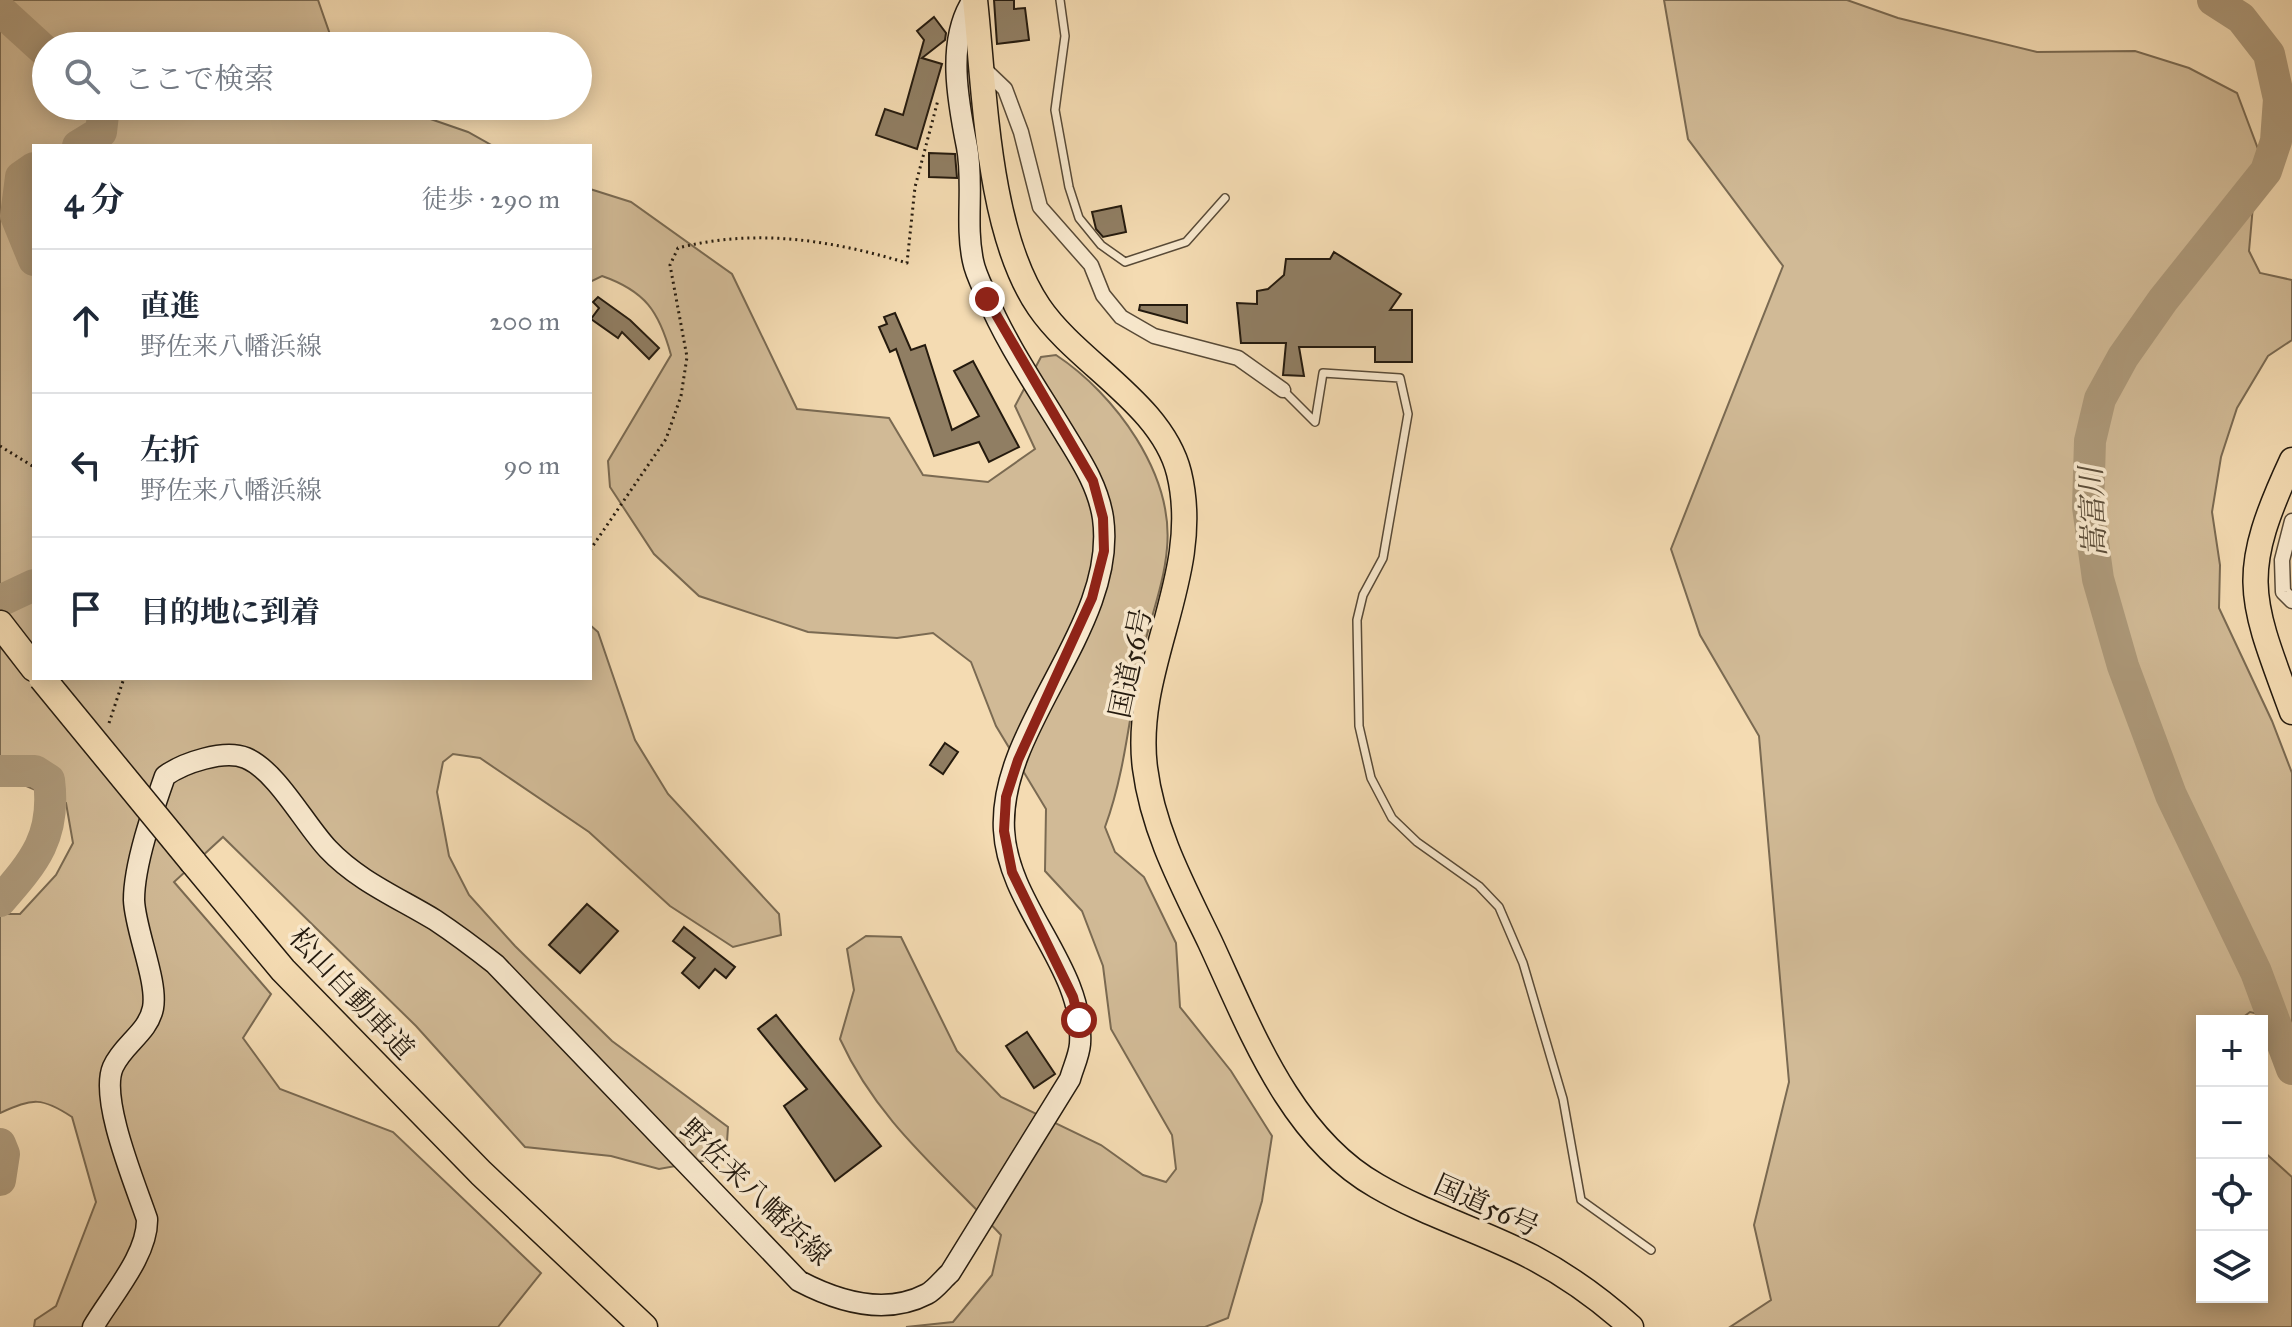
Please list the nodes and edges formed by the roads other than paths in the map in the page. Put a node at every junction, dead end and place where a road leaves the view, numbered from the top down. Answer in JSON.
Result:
{"nodes":[{"id":1,"x":974,"y":0,"type":"edge"},
{"id":2,"x":1060,"y":0,"type":"edge"},
{"id":3,"x":983,"y":68,"type":"junction"},
{"id":4,"x":1225,"y":198,"type":"dead end"},
{"id":5,"x":1283,"y":390,"type":"joint"},
{"id":6,"x":2292,"y":460,"type":"edge"},
{"id":7,"x":2292,"y":521,"type":"edge"},
{"id":8,"x":2292,"y":601,"type":"edge"},
{"id":9,"x":0,"y":624,"type":"edge"},
{"id":10,"x":32,"y":665,"type":"edge"},
{"id":11,"x":44,"y":680,"type":"edge"},
{"id":12,"x":2292,"y":712,"type":"edge"},
{"id":13,"x":1651,"y":1250,"type":"dead end"},
{"id":14,"x":93,"y":1327,"type":"edge"},
{"id":15,"x":644,"y":1327,"type":"edge"},
{"id":16,"x":1631,"y":1327,"type":"edge"}],
"edges":[{"from":1,"to":3,"type":"highway","name":"国道56号"},
{"from":1,"to":14,"type":"main road","name":"野佐来八幡浜線"},
{"from":2,"to":4,"type":"lane"},
{"from":3,"to":5,"type":"street"},
{"from":3,"to":16,"type":"highway","name":"国道56号"},
{"from":5,"to":13,"type":"lane"},
{"from":6,"to":12,"type":"highway"},
{"from":7,"to":8,"type":"street"},
{"from":9,"to":10,"type":"highway"},
{"from":11,"to":15,"type":"highway","name":"松山自動車道","bridge":true}]}
